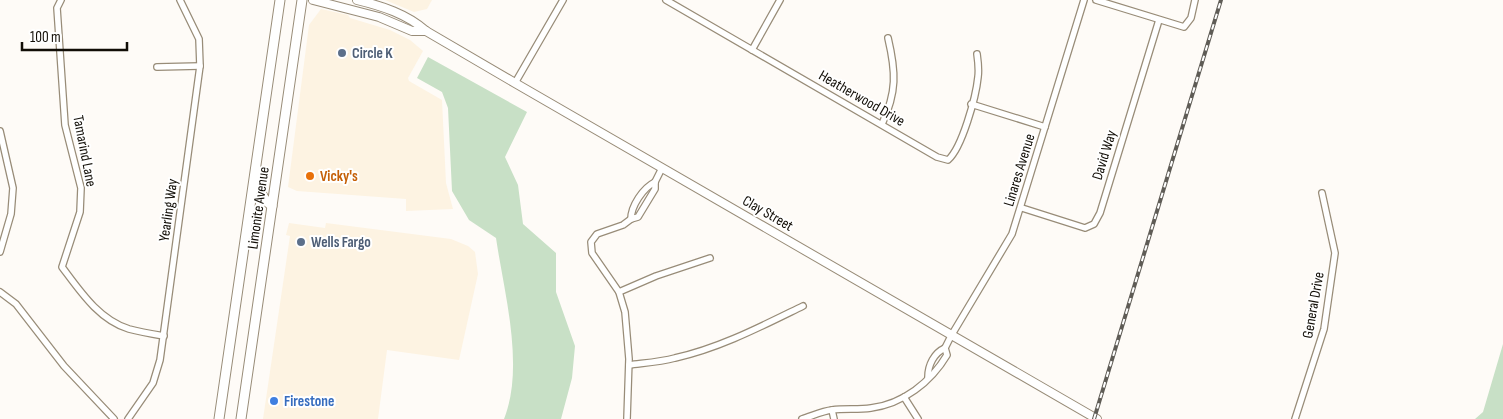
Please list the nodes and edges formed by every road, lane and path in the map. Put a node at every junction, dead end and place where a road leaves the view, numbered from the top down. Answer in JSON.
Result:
{"nodes":[{"id":1,"x":61,"y":0,"type":"edge"},
{"id":2,"x":280,"y":0,"type":"edge"},
{"id":3,"x":302,"y":0,"type":"edge"},
{"id":4,"x":313,"y":0,"type":"edge"},
{"id":5,"x":357,"y":0,"type":"edge"},
{"id":6,"x":563,"y":0,"type":"edge"},
{"id":7,"x":666,"y":0,"type":"edge"},
{"id":8,"x":780,"y":0,"type":"edge"},
{"id":9,"x":1084,"y":0,"type":"edge"},
{"id":10,"x":1096,"y":0,"type":"edge"},
{"id":11,"x":1195,"y":0,"type":"edge"},
{"id":12,"x":183,"y":1,"type":"edge"},
{"id":13,"x":1158,"y":20,"type":"junction"},
{"id":14,"x":426,"y":31,"type":"junction"},
{"id":15,"x":888,"y":38,"type":"dead end"},
{"id":16,"x":752,"y":50,"type":"junction"},
{"id":17,"x":978,"y":54,"type":"dead end"},
{"id":18,"x":200,"y":66,"type":"junction"},
{"id":19,"x":157,"y":67,"type":"dead end"},
{"id":20,"x":515,"y":83,"type":"junction"},
{"id":21,"x":267,"y":94,"type":"junction"},
{"id":22,"x":971,"y":104,"type":"junction"},
{"id":23,"x":882,"y":124,"type":"junction"},
{"id":24,"x":1045,"y":127,"type":"junction"},
{"id":25,"x":0,"y":131,"type":"edge"},
{"id":26,"x":662,"y":168,"type":"junction"},
{"id":27,"x":1322,"y":193,"type":"dead end"},
{"id":28,"x":272,"y":206,"type":"junction"},
{"id":29,"x":1022,"y":208,"type":"junction"},
{"id":30,"x":0,"y":252,"type":"edge"},
{"id":31,"x":710,"y":258,"type":"dead end"},
{"id":32,"x":0,"y":292,"type":"edge"},
{"id":33,"x":619,"y":292,"type":"junction"},
{"id":34,"x":803,"y":306,"type":"dead end"},
{"id":35,"x":164,"y":336,"type":"junction"},
{"id":36,"x":951,"y":336,"type":"junction"},
{"id":37,"x":629,"y":365,"type":"junction"},
{"id":38,"x":904,"y":397,"type":"junction"},
{"id":39,"x":832,"y":410,"type":"junction"},
{"id":40,"x":114,"y":419,"type":"edge"},
{"id":41,"x":128,"y":419,"type":"edge"},
{"id":42,"x":219,"y":419,"type":"edge"},
{"id":43,"x":241,"y":419,"type":"edge"},
{"id":44,"x":628,"y":419,"type":"edge"},
{"id":45,"x":802,"y":419,"type":"edge"},
{"id":46,"x":834,"y":419,"type":"edge"},
{"id":47,"x":918,"y":419,"type":"edge"},
{"id":48,"x":1097,"y":419,"type":"edge"},
{"id":49,"x":1296,"y":419,"type":"edge"}],
"edges":[{"from":1,"to":35,"type":"street","name":"Tamarind Lane"},
{"from":2,"to":21,"type":"main road","name":"Limonite Avenue"},
{"from":3,"to":28,"type":"main road","name":"Limonite Avenue"},
{"from":4,"to":14,"type":"main road","name":"Clay Street"},
{"from":5,"to":14,"type":"main road","name":"Clay Street"},
{"from":6,"to":20,"type":"street"},
{"from":7,"to":16,"type":"street","name":"Heatherwood Drive"},
{"from":8,"to":16,"type":"street"},
{"from":9,"to":24,"type":"street","name":"Linares Avenue"},
{"from":10,"to":13,"type":"street"},
{"from":11,"to":13,"type":"street"},
{"from":12,"to":18,"type":"street","name":"Yearling Way"},
{"from":13,"to":29,"type":"street","name":"David Way"},
{"from":14,"to":20,"type":"main road","name":"Clay Street"},
{"from":15,"to":23,"type":"street"},
{"from":16,"to":23,"type":"street","name":"Heatherwood Drive"},
{"from":17,"to":22,"type":"street","name":"Heatherwood Drive"},
{"from":18,"to":19,"type":"street"},
{"from":18,"to":35,"type":"street","name":"Yearling Way"},
{"from":20,"to":26,"type":"main road","name":"Clay Street"},
{"from":21,"to":28,"type":"main road"},
{"from":21,"to":42,"type":"main road","name":"Limonite Avenue"},
{"from":22,"to":23,"type":"street","name":"Heatherwood Drive"},
{"from":22,"to":24,"type":"street"},
{"from":24,"to":29,"type":"street","name":"Linares Avenue"},
{"from":25,"to":30,"type":"street"},
{"from":26,"to":33,"type":"street"},
{"from":26,"to":36,"type":"main road","name":"Clay Street"},
{"from":27,"to":49,"type":"street","name":"General Drive"},
{"from":28,"to":43,"type":"main road","name":"Limonite Avenue"},
{"from":29,"to":36,"type":"street","name":"Linares Avenue"},
{"from":31,"to":33,"type":"street"},
{"from":32,"to":40,"type":"street"},
{"from":33,"to":37,"type":"street"},
{"from":34,"to":37,"type":"street"},
{"from":35,"to":41,"type":"street","name":"Yearling Way"},
{"from":36,"to":38,"type":"street","name":"Linares Avenue"},
{"from":36,"to":48,"type":"main road","name":"Clay Street"},
{"from":37,"to":44,"type":"street"},
{"from":38,"to":39,"type":"street"},
{"from":38,"to":47,"type":"street"},
{"from":39,"to":45,"type":"street"},
{"from":39,"to":46,"type":"street"}]}
